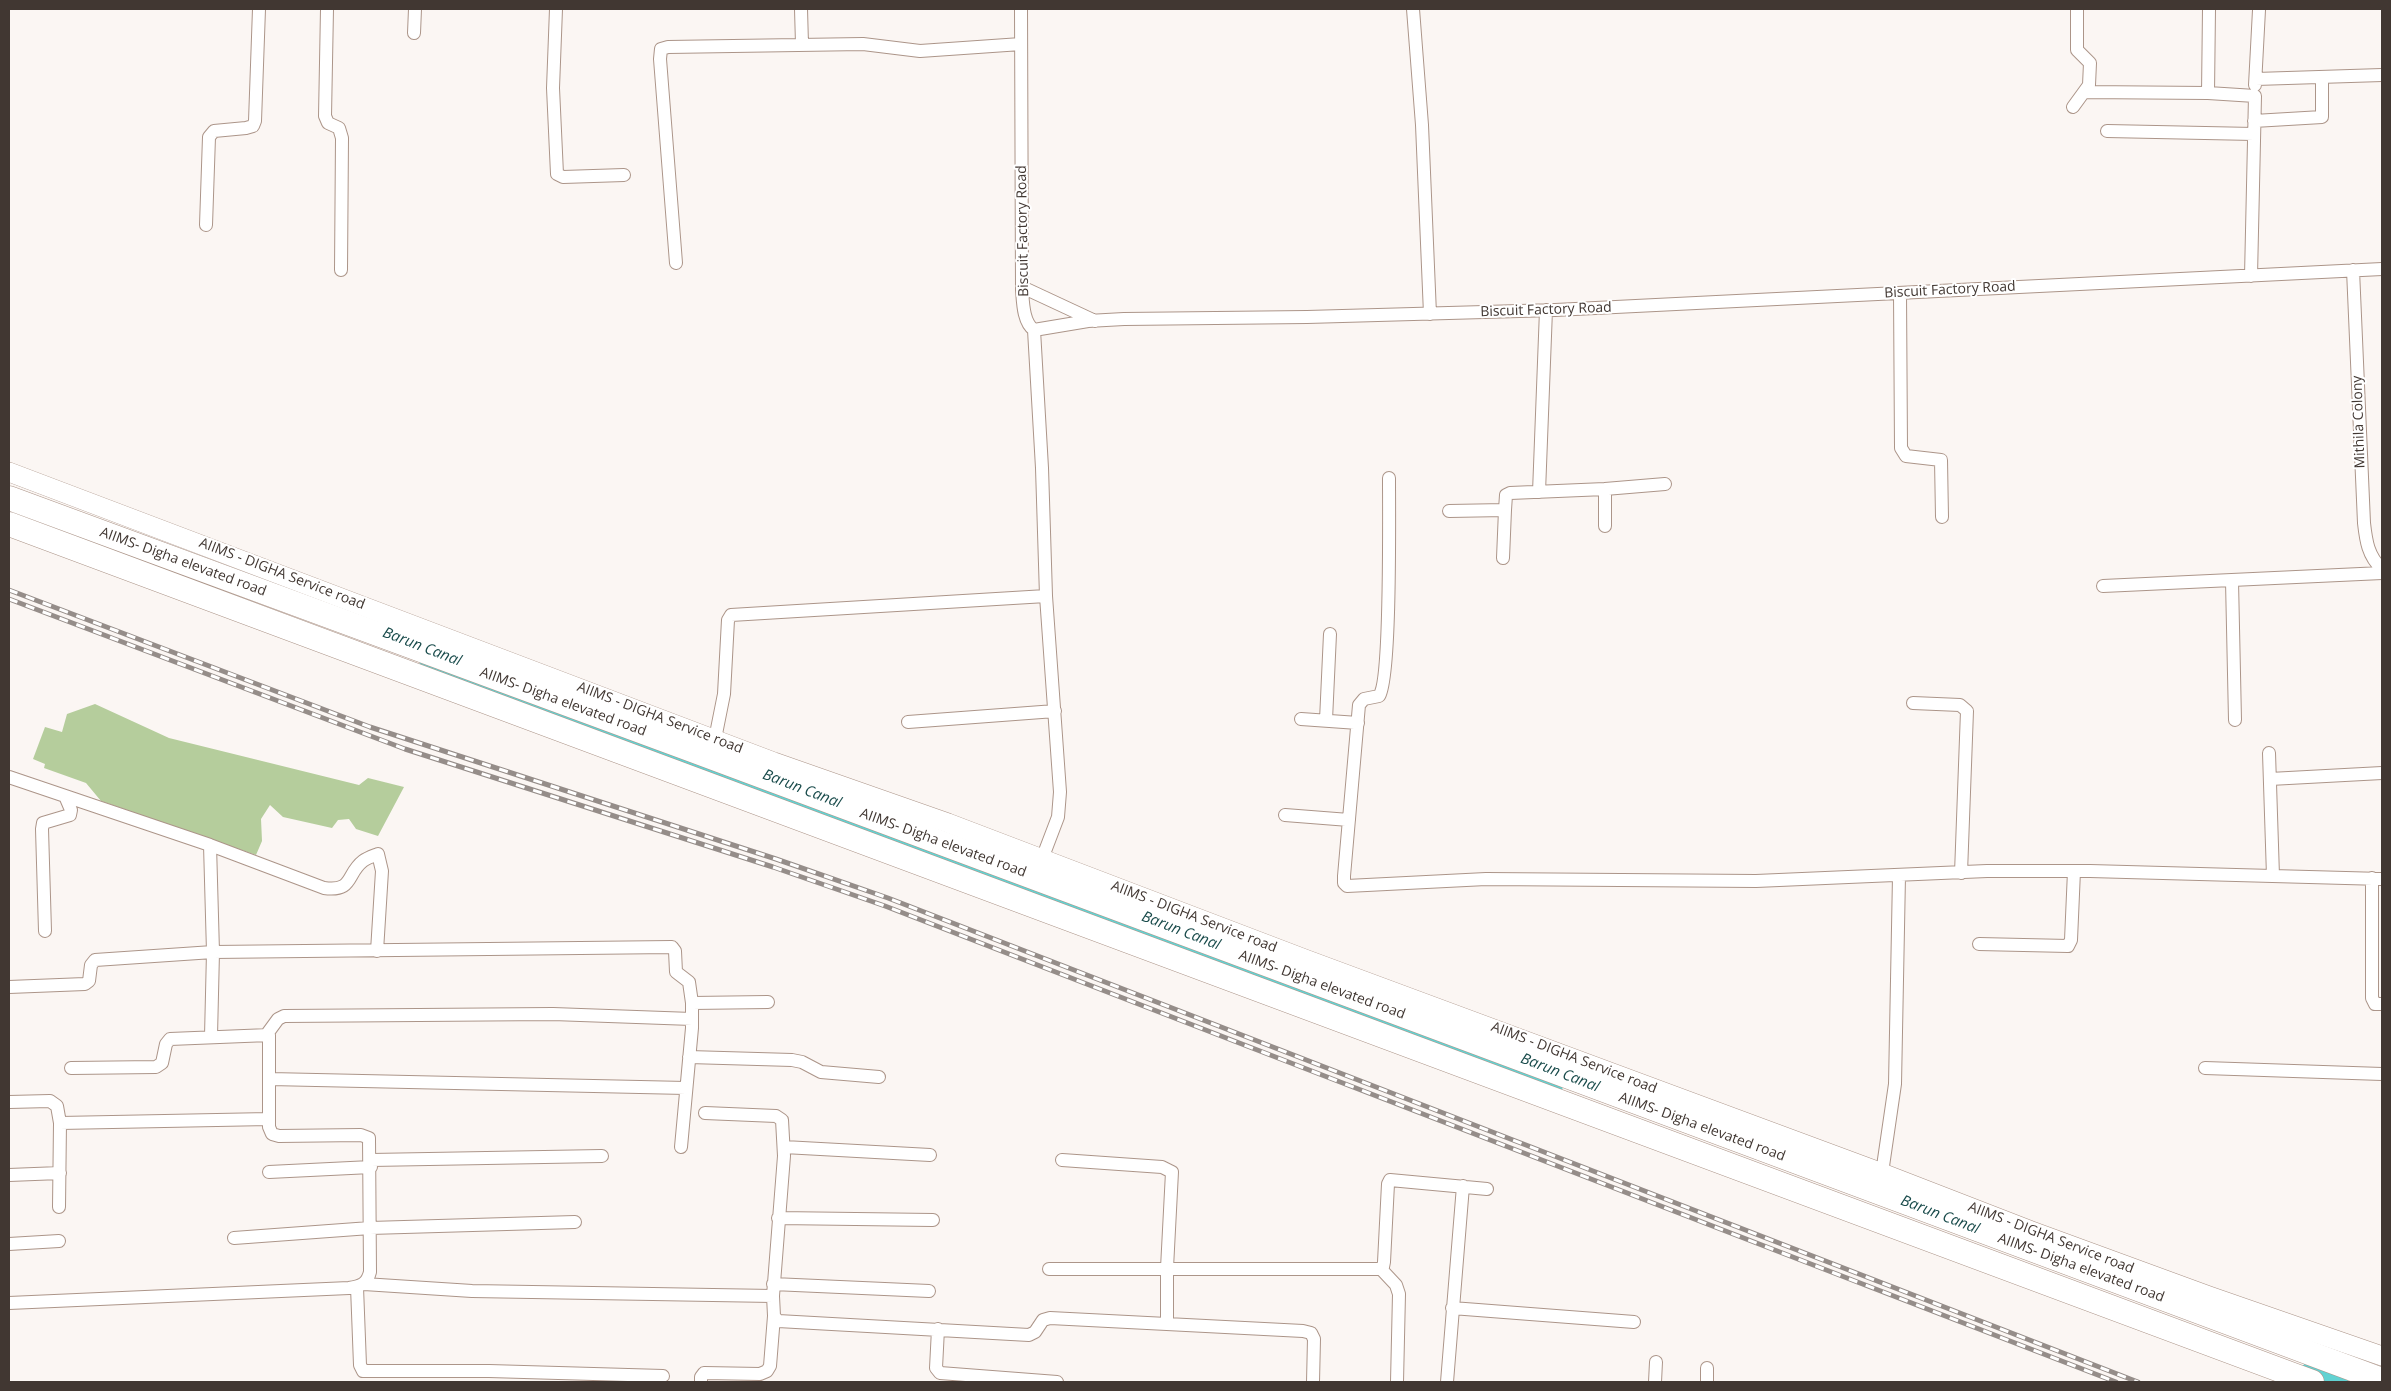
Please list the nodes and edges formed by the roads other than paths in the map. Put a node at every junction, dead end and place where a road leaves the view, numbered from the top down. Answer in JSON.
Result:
{"nodes":[{"id":1,"x":259,"y":9,"type":"edge"},
{"id":2,"x":327,"y":9,"type":"edge"},
{"id":3,"x":414,"y":9,"type":"edge"},
{"id":4,"x":556,"y":9,"type":"edge"},
{"id":5,"x":801,"y":9,"type":"edge"},
{"id":6,"x":1021,"y":9,"type":"edge"},
{"id":7,"x":1413,"y":9,"type":"edge"},
{"id":8,"x":2077,"y":9,"type":"edge"},
{"id":9,"x":2209,"y":9,"type":"edge"},
{"id":10,"x":2259,"y":10,"type":"dead end"},
{"id":11,"x":414,"y":33,"type":"dead end"},
{"id":12,"x":802,"y":44,"type":"junction"},
{"id":13,"x":1022,"y":44,"type":"junction"},
{"id":14,"x":2382,"y":75,"type":"edge"},
{"id":15,"x":2322,"y":76,"type":"junction"},
{"id":16,"x":2256,"y":79,"type":"junction"},
{"id":17,"x":2084,"y":92,"type":"junction"},
{"id":18,"x":2208,"y":93,"type":"junction"},
{"id":19,"x":2255,"y":96,"type":"junction"},
{"id":20,"x":2072,"y":107,"type":"dead end"},
{"id":21,"x":2254,"y":128,"type":"junction"},
{"id":22,"x":2107,"y":131,"type":"dead end"},
{"id":23,"x":624,"y":175,"type":"dead end"},
{"id":24,"x":206,"y":225,"type":"dead end"},
{"id":25,"x":676,"y":263,"type":"dead end"},
{"id":26,"x":2382,"y":269,"type":"edge"},
{"id":27,"x":341,"y":270,"type":"dead end"},
{"id":28,"x":2353,"y":270,"type":"junction"},
{"id":29,"x":2251,"y":276,"type":"junction"},
{"id":30,"x":1022,"y":287,"type":"junction"},
{"id":31,"x":1900,"y":293,"type":"junction"},
{"id":32,"x":1546,"y":310,"type":"junction"},
{"id":33,"x":1430,"y":314,"type":"junction"},
{"id":34,"x":1095,"y":321,"type":"junction"},
{"id":35,"x":1034,"y":330,"type":"junction"},
{"id":36,"x":9,"y":472,"type":"edge"},
{"id":37,"x":1389,"y":478,"type":"dead end"},
{"id":38,"x":1665,"y":484,"type":"dead end"},
{"id":39,"x":1605,"y":489,"type":"junction"},
{"id":40,"x":1539,"y":492,"type":"junction"},
{"id":41,"x":9,"y":498,"type":"edge"},
{"id":42,"x":1504,"y":510,"type":"junction"},
{"id":43,"x":1449,"y":511,"type":"dead end"},
{"id":44,"x":1942,"y":517,"type":"dead end"},
{"id":45,"x":9,"y":524,"type":"edge"},
{"id":46,"x":1605,"y":526,"type":"dead end"},
{"id":47,"x":1503,"y":558,"type":"dead end"},
{"id":48,"x":2382,"y":571,"type":"edge"},
{"id":49,"x":2232,"y":581,"type":"junction"},
{"id":50,"x":2103,"y":586,"type":"dead end"},
{"id":51,"x":1046,"y":596,"type":"junction"},
{"id":52,"x":1330,"y":634,"type":"dead end"},
{"id":53,"x":1913,"y":703,"type":"dead end"},
{"id":54,"x":1055,"y":712,"type":"junction"},
{"id":55,"x":1301,"y":719,"type":"dead end"},
{"id":56,"x":1326,"y":720,"type":"junction"},
{"id":57,"x":2235,"y":720,"type":"dead end"},
{"id":58,"x":908,"y":722,"type":"dead end"},
{"id":59,"x":1358,"y":723,"type":"junction"},
{"id":60,"x":715,"y":739,"type":"junction"},
{"id":61,"x":2269,"y":753,"type":"dead end"},
{"id":62,"x":2382,"y":773,"type":"edge"},
{"id":63,"x":9,"y":777,"type":"edge"},
{"id":64,"x":2270,"y":779,"type":"junction"},
{"id":65,"x":65,"y":796,"type":"junction"},
{"id":66,"x":1285,"y":815,"type":"dead end"},
{"id":67,"x":1349,"y":820,"type":"junction"},
{"id":68,"x":210,"y":845,"type":"junction"},
{"id":69,"x":1042,"y":859,"type":"junction"},
{"id":70,"x":2074,"y":871,"type":"junction"},
{"id":71,"x":1961,"y":873,"type":"junction"},
{"id":72,"x":1898,"y":876,"type":"junction"},
{"id":73,"x":2273,"y":876,"type":"junction"},
{"id":74,"x":2377,"y":878,"type":"edge"},
{"id":75,"x":45,"y":932,"type":"dead end"},
{"id":76,"x":1979,"y":944,"type":"dead end"},
{"id":77,"x":377,"y":951,"type":"junction"},
{"id":78,"x":213,"y":952,"type":"junction"},
{"id":79,"x":9,"y":987,"type":"edge"},
{"id":80,"x":768,"y":1002,"type":"dead end"},
{"id":81,"x":692,"y":1003,"type":"junction"},
{"id":82,"x":2382,"y":1004,"type":"edge"},
{"id":83,"x":692,"y":1019,"type":"junction"},
{"id":84,"x":267,"y":1034,"type":"junction"},
{"id":85,"x":211,"y":1036,"type":"junction"},
{"id":86,"x":689,"y":1057,"type":"junction"},
{"id":87,"x":71,"y":1068,"type":"dead end"},
{"id":88,"x":2205,"y":1068,"type":"dead end"},
{"id":89,"x":2382,"y":1074,"type":"edge"},
{"id":90,"x":879,"y":1077,"type":"dead end"},
{"id":91,"x":270,"y":1079,"type":"junction"},
{"id":92,"x":686,"y":1088,"type":"junction"},
{"id":93,"x":9,"y":1102,"type":"edge"},
{"id":94,"x":705,"y":1113,"type":"dead end"},
{"id":95,"x":269,"y":1119,"type":"junction"},
{"id":96,"x":60,"y":1123,"type":"junction"},
{"id":97,"x":681,"y":1147,"type":"dead end"},
{"id":98,"x":784,"y":1148,"type":"junction"},
{"id":99,"x":930,"y":1155,"type":"dead end"},
{"id":100,"x":602,"y":1156,"type":"dead end"},
{"id":101,"x":1062,"y":1160,"type":"dead end"},
{"id":102,"x":371,"y":1164,"type":"junction"},
{"id":103,"x":269,"y":1172,"type":"dead end"},
{"id":104,"x":60,"y":1173,"type":"junction"},
{"id":105,"x":1882,"y":1173,"type":"junction"},
{"id":106,"x":9,"y":1175,"type":"edge"},
{"id":107,"x":1463,"y":1186,"type":"junction"},
{"id":108,"x":1487,"y":1189,"type":"dead end"},
{"id":109,"x":59,"y":1207,"type":"dead end"},
{"id":110,"x":778,"y":1218,"type":"junction"},
{"id":111,"x":932,"y":1220,"type":"dead end"},
{"id":112,"x":575,"y":1222,"type":"dead end"},
{"id":113,"x":370,"y":1228,"type":"junction"},
{"id":114,"x":234,"y":1238,"type":"dead end"},
{"id":115,"x":59,"y":1241,"type":"dead end"},
{"id":116,"x":9,"y":1244,"type":"edge"},
{"id":117,"x":1167,"y":1268,"type":"junction"},
{"id":118,"x":1049,"y":1269,"type":"dead end"},
{"id":119,"x":1381,"y":1269,"type":"junction"},
{"id":120,"x":360,"y":1285,"type":"junction"},
{"id":121,"x":773,"y":1290,"type":"junction"},
{"id":122,"x":929,"y":1291,"type":"dead end"},
{"id":123,"x":9,"y":1303,"type":"edge"},
{"id":124,"x":1452,"y":1308,"type":"junction"},
{"id":125,"x":774,"y":1316,"type":"junction"},
{"id":126,"x":1634,"y":1322,"type":"dead end"},
{"id":127,"x":1167,"y":1324,"type":"junction"},
{"id":128,"x":938,"y":1329,"type":"junction"},
{"id":129,"x":2382,"y":1356,"type":"edge"},
{"id":130,"x":1656,"y":1362,"type":"dead end"},
{"id":131,"x":1707,"y":1368,"type":"dead end"},
{"id":132,"x":663,"y":1376,"type":"dead end"},
{"id":133,"x":2382,"y":1380,"type":"edge"},
{"id":134,"x":700,"y":1382,"type":"edge"},
{"id":135,"x":1057,"y":1382,"type":"edge"},
{"id":136,"x":1313,"y":1382,"type":"edge"},
{"id":137,"x":1397,"y":1382,"type":"edge"},
{"id":138,"x":1446,"y":1382,"type":"edge"},
{"id":139,"x":1655,"y":1382,"type":"edge"},
{"id":140,"x":1707,"y":1382,"type":"edge"},
{"id":141,"x":2312,"y":1382,"type":"edge"}],
"edges":[{"from":1,"to":24,"type":"street"},
{"from":2,"to":27,"type":"street"},
{"from":3,"to":11,"type":"street"},
{"from":4,"to":23,"type":"street"},
{"from":5,"to":12,"type":"street"},
{"from":6,"to":13,"type":"street","name":"Biscuit Factory Road"},
{"from":7,"to":33,"type":"street"},
{"from":8,"to":17,"type":"street"},
{"from":9,"to":18,"type":"street"},
{"from":10,"to":16,"type":"street"},
{"from":12,"to":13,"type":"street"},
{"from":12,"to":25,"type":"street"},
{"from":13,"to":30,"type":"street","name":"Biscuit Factory Road"},
{"from":14,"to":15,"type":"street"},
{"from":15,"to":16,"type":"street"},
{"from":15,"to":21,"type":"street"},
{"from":16,"to":19,"type":"street"},
{"from":17,"to":18,"type":"street"},
{"from":17,"to":20,"type":"street"},
{"from":18,"to":19,"type":"street"},
{"from":19,"to":21,"type":"street"},
{"from":21,"to":22,"type":"street"},
{"from":21,"to":29,"type":"street"},
{"from":26,"to":28,"type":"street","name":"Biscuit Factory Road"},
{"from":28,"to":29,"type":"street","name":"Biscuit Factory Road"},
{"from":28,"to":48,"type":"street","name":"Mithila Colony"},
{"from":29,"to":31,"type":"street","name":"Biscuit Factory Road"},
{"from":30,"to":34,"type":"street"},
{"from":30,"to":35,"type":"street","name":"Biscuit Factory Road"},
{"from":31,"to":32,"type":"street","name":"Biscuit Factory Road"},
{"from":31,"to":44,"type":"street"},
{"from":32,"to":33,"type":"street","name":"Biscuit Factory Road"},
{"from":32,"to":40,"type":"street"},
{"from":33,"to":34,"type":"street","name":"Biscuit Factory Road"},
{"from":34,"to":35,"type":"street","name":"Biscuit Factory Road"},
{"from":35,"to":51,"type":"street"},
{"from":36,"to":60,"type":"main road","name":"AIIMS - DIGHA Service road"},
{"from":37,"to":59,"type":"street"},
{"from":38,"to":39,"type":"street"},
{"from":39,"to":40,"type":"street"},
{"from":39,"to":46,"type":"street"},
{"from":40,"to":42,"type":"street"},
{"from":41,"to":133,"type":"highway","name":"AIIMS- Digha elevated road"},
{"from":42,"to":43,"type":"street"},
{"from":42,"to":47,"type":"street"},
{"from":45,"to":141,"type":"highway","name":"AIIMS- Digha elevated road"},
{"from":48,"to":49,"type":"street"},
{"from":49,"to":50,"type":"street"},
{"from":49,"to":57,"type":"street"},
{"from":51,"to":54,"type":"street"},
{"from":51,"to":60,"type":"street"},
{"from":52,"to":56,"type":"street"},
{"from":53,"to":71,"type":"street"},
{"from":54,"to":58,"type":"street"},
{"from":54,"to":69,"type":"street"},
{"from":55,"to":56,"type":"street"},
{"from":56,"to":59,"type":"street"},
{"from":59,"to":67,"type":"street"},
{"from":60,"to":69,"type":"main road","name":"AIIMS - DIGHA Service road"},
{"from":61,"to":64,"type":"street"},
{"from":62,"to":64,"type":"street"},
{"from":63,"to":65,"type":"street"},
{"from":64,"to":73,"type":"street"},
{"from":65,"to":68,"type":"street"},
{"from":65,"to":75,"type":"street"},
{"from":66,"to":67,"type":"street"},
{"from":67,"to":72,"type":"street"},
{"from":68,"to":77,"type":"street"},
{"from":68,"to":78,"type":"street"},
{"from":69,"to":105,"type":"main road","name":"AIIMS - DIGHA Service road"},
{"from":70,"to":71,"type":"street"},
{"from":70,"to":73,"type":"street"},
{"from":70,"to":76,"type":"street"},
{"from":71,"to":72,"type":"street"},
{"from":72,"to":105,"type":"street"},
{"from":73,"to":74,"type":"street"},
{"from":74,"to":82,"type":"street"},
{"from":77,"to":78,"type":"street"},
{"from":77,"to":81,"type":"street"},
{"from":78,"to":79,"type":"street"},
{"from":78,"to":85,"type":"street"},
{"from":80,"to":81,"type":"street"},
{"from":81,"to":83,"type":"street"},
{"from":83,"to":84,"type":"street"},
{"from":83,"to":86,"type":"street"},
{"from":84,"to":85,"type":"street"},
{"from":84,"to":91,"type":"street"},
{"from":85,"to":87,"type":"street"},
{"from":86,"to":90,"type":"street"},
{"from":86,"to":92,"type":"street"},
{"from":88,"to":89,"type":"street"},
{"from":91,"to":92,"type":"street"},
{"from":91,"to":95,"type":"street"},
{"from":92,"to":97,"type":"street"},
{"from":93,"to":96,"type":"street"},
{"from":94,"to":98,"type":"street"},
{"from":95,"to":96,"type":"street"},
{"from":95,"to":102,"type":"street"},
{"from":96,"to":104,"type":"street"},
{"from":98,"to":99,"type":"street"},
{"from":98,"to":110,"type":"street"},
{"from":100,"to":102,"type":"street"},
{"from":101,"to":117,"type":"street"},
{"from":102,"to":103,"type":"street"},
{"from":102,"to":113,"type":"street"},
{"from":104,"to":106,"type":"street"},
{"from":104,"to":109,"type":"street"},
{"from":105,"to":129,"type":"main road","name":"AIIMS - DIGHA Service road"},
{"from":107,"to":108,"type":"street"},
{"from":107,"to":119,"type":"street"},
{"from":107,"to":124,"type":"street"},
{"from":110,"to":111,"type":"street"},
{"from":110,"to":121,"type":"street"},
{"from":112,"to":113,"type":"street"},
{"from":113,"to":114,"type":"street"},
{"from":113,"to":120,"type":"street"},
{"from":115,"to":116,"type":"street"},
{"from":117,"to":118,"type":"street"},
{"from":117,"to":119,"type":"street"},
{"from":117,"to":127,"type":"street"},
{"from":119,"to":137,"type":"street"},
{"from":120,"to":121,"type":"street"},
{"from":120,"to":123,"type":"street"},
{"from":120,"to":132,"type":"street"},
{"from":121,"to":122,"type":"street"},
{"from":121,"to":125,"type":"street"},
{"from":124,"to":126,"type":"street"},
{"from":124,"to":138,"type":"street"},
{"from":125,"to":128,"type":"street"},
{"from":125,"to":134,"type":"street"},
{"from":127,"to":128,"type":"street"},
{"from":127,"to":136,"type":"street"},
{"from":128,"to":135,"type":"street"},
{"from":130,"to":139,"type":"street"},
{"from":131,"to":140,"type":"street"}]}
